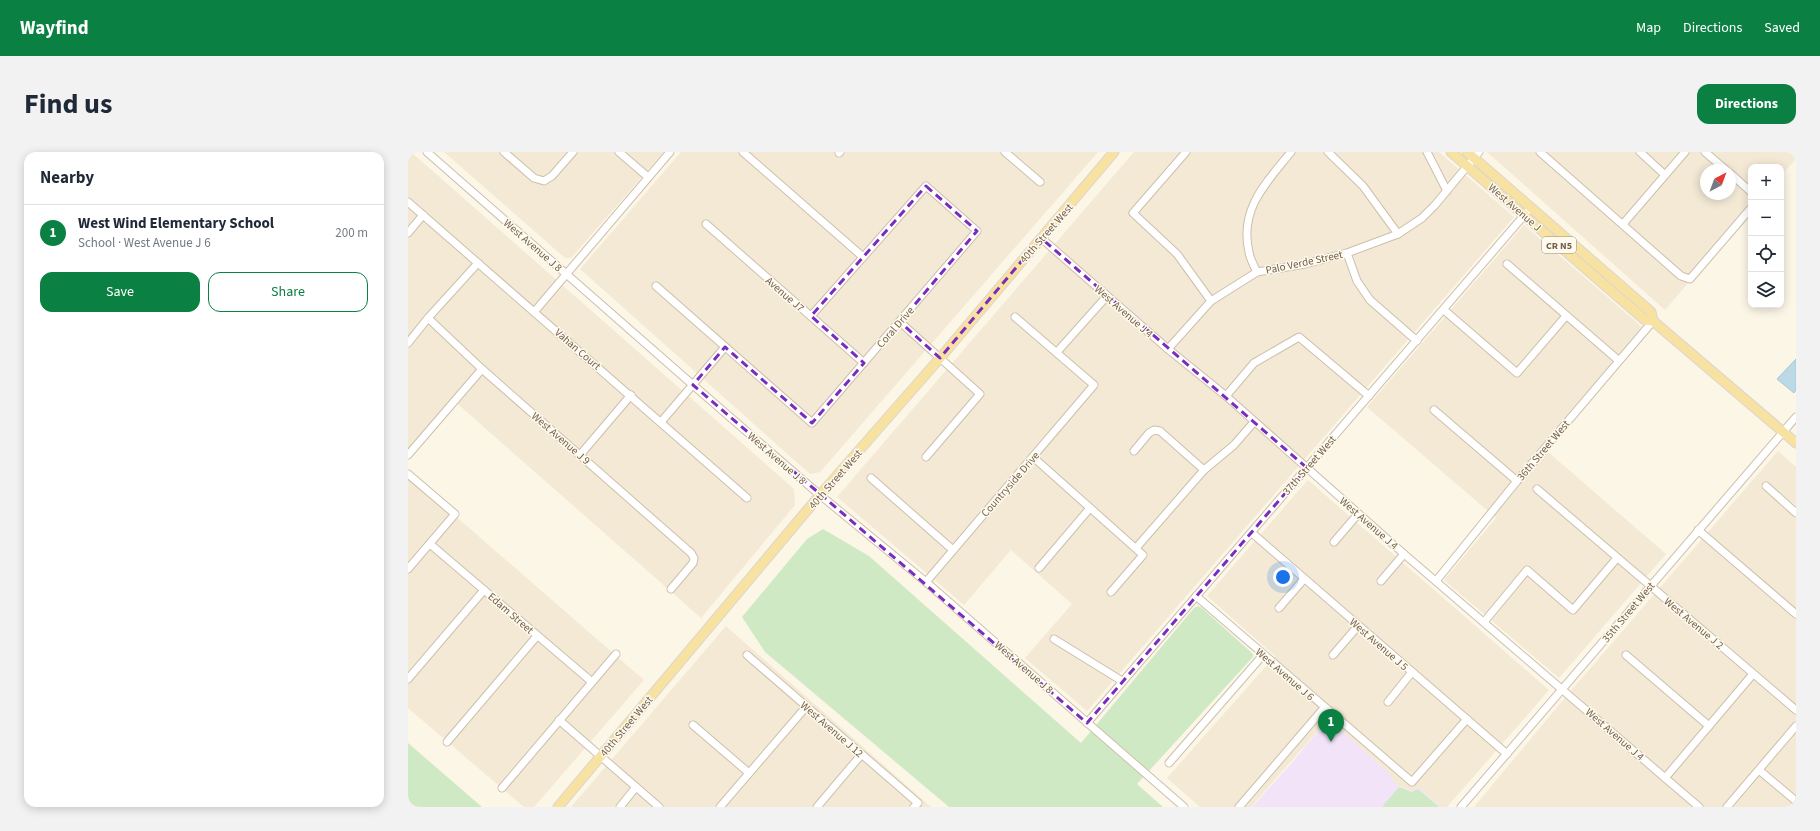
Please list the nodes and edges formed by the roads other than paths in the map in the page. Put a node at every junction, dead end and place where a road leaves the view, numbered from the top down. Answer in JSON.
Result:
{"nodes":[{"id":1,"x":428,"y":152,"type":"edge"},
{"id":2,"x":504,"y":152,"type":"edge"},
{"id":3,"x":572,"y":152,"type":"edge"},
{"id":4,"x":619,"y":152,"type":"edge"},
{"id":5,"x":670,"y":152,"type":"edge"},
{"id":6,"x":743,"y":152,"type":"edge"},
{"id":7,"x":1005,"y":152,"type":"edge"},
{"id":8,"x":1114,"y":152,"type":"edge"},
{"id":9,"x":1186,"y":152,"type":"edge"},
{"id":10,"x":1290,"y":152,"type":"edge"},
{"id":11,"x":1328,"y":152,"type":"edge"},
{"id":12,"x":1427,"y":152,"type":"edge"},
{"id":13,"x":1451,"y":152,"type":"edge"},
{"id":14,"x":1540,"y":152,"type":"edge"},
{"id":15,"x":1640,"y":152,"type":"edge"},
{"id":16,"x":1685,"y":152,"type":"edge"},
{"id":17,"x":1705,"y":152,"type":"edge"},
{"id":18,"x":1473,"y":154,"type":"edge"},
{"id":19,"x":1719,"y":164,"type":"edge"},
{"id":20,"x":1467,"y":166,"type":"junction"},
{"id":21,"x":1665,"y":175,"type":"junction"},
{"id":22,"x":648,"y":177,"type":"junction"},
{"id":23,"x":1736,"y":178,"type":"edge"},
{"id":24,"x":1040,"y":182,"type":"dead end"},
{"id":25,"x":1748,"y":189,"type":"edge"},
{"id":26,"x":1447,"y":191,"type":"junction"},
{"id":27,"x":408,"y":202,"type":"edge"},
{"id":28,"x":1531,"y":208,"type":"junction"},
{"id":29,"x":1748,"y":211,"type":"edge"},
{"id":30,"x":423,"y":215,"type":"junction"},
{"id":31,"x":1524,"y":215,"type":"junction"},
{"id":32,"x":706,"y":224,"type":"dead end"},
{"id":33,"x":1623,"y":224,"type":"junction"},
{"id":34,"x":408,"y":233,"type":"edge"},
{"id":35,"x":1398,"y":234,"type":"junction"},
{"id":36,"x":1041,"y":238,"type":"junction"},
{"id":37,"x":1347,"y":253,"type":"junction"},
{"id":38,"x":863,"y":257,"type":"junction"},
{"id":39,"x":478,"y":263,"type":"junction"},
{"id":40,"x":1507,"y":264,"type":"dead end"},
{"id":41,"x":1257,"y":272,"type":"junction"},
{"id":42,"x":566,"y":274,"type":"junction"},
{"id":43,"x":656,"y":286,"type":"dead end"},
{"id":44,"x":1107,"y":296,"type":"junction"},
{"id":45,"x":1211,"y":301,"type":"junction"},
{"id":46,"x":1444,"y":310,"type":"junction"},
{"id":47,"x":535,"y":311,"type":"junction"},
{"id":48,"x":811,"y":316,"type":"junction"},
{"id":49,"x":1015,"y":316,"type":"dead end"},
{"id":50,"x":1566,"y":316,"type":"junction"},
{"id":51,"x":428,"y":318,"type":"junction"},
{"id":52,"x":1653,"y":321,"type":"junction"},
{"id":53,"x":900,"y":322,"type":"junction"},
{"id":54,"x":1417,"y":341,"type":"junction"},
{"id":55,"x":408,"y":342,"type":"edge"},
{"id":56,"x":725,"y":347,"type":"junction"},
{"id":57,"x":1168,"y":349,"type":"junction"},
{"id":58,"x":1057,"y":352,"type":"junction"},
{"id":59,"x":940,"y":358,"type":"junction"},
{"id":60,"x":1618,"y":360,"type":"junction"},
{"id":61,"x":864,"y":363,"type":"junction"},
{"id":62,"x":482,"y":369,"type":"junction"},
{"id":63,"x":692,"y":385,"type":"junction"},
{"id":64,"x":631,"y":395,"type":"junction"},
{"id":65,"x":1226,"y":396,"type":"junction"},
{"id":66,"x":1369,"y":396,"type":"junction"},
{"id":67,"x":1434,"y":410,"type":"dead end"},
{"id":68,"x":1796,"y":417,"type":"edge"},
{"id":69,"x":660,"y":422,"type":"junction"},
{"id":70,"x":1254,"y":422,"type":"junction"},
{"id":71,"x":1783,"y":432,"type":"junction"},
{"id":72,"x":1796,"y":443,"type":"edge"},
{"id":73,"x":1134,"y":451,"type":"dead end"},
{"id":74,"x":408,"y":455,"type":"edge"},
{"id":75,"x":580,"y":455,"type":"junction"},
{"id":76,"x":926,"y":457,"type":"dead end"},
{"id":77,"x":1033,"y":457,"type":"junction"},
{"id":78,"x":1306,"y":468,"type":"junction"},
{"id":79,"x":1204,"y":470,"type":"junction"},
{"id":80,"x":408,"y":474,"type":"edge"},
{"id":81,"x":871,"y":478,"type":"dead end"},
{"id":82,"x":1517,"y":481,"type":"junction"},
{"id":83,"x":1766,"y":486,"type":"dead end"},
{"id":84,"x":1537,"y":489,"type":"dead end"},
{"id":85,"x":820,"y":495,"type":"junction"},
{"id":86,"x":747,"y":498,"type":"dead end"},
{"id":87,"x":1090,"y":508,"type":"junction"},
{"id":88,"x":1796,"y":513,"type":"edge"},
{"id":89,"x":1358,"y":514,"type":"junction"},
{"id":90,"x":1698,"y":530,"type":"junction"},
{"id":91,"x":1252,"y":532,"type":"junction"},
{"id":92,"x":1334,"y":542,"type":"dead end"},
{"id":93,"x":430,"y":544,"type":"junction"},
{"id":94,"x":1136,"y":548,"type":"junction"},
{"id":95,"x":953,"y":550,"type":"junction"},
{"id":96,"x":1404,"y":554,"type":"junction"},
{"id":97,"x":1617,"y":558,"type":"junction"},
{"id":98,"x":1039,"y":568,"type":"dead end"},
{"id":99,"x":408,"y":569,"type":"edge"},
{"id":100,"x":1304,"y":579,"type":"junction"},
{"id":101,"x":1381,"y":581,"type":"dead end"},
{"id":102,"x":1436,"y":581,"type":"junction"},
{"id":103,"x":926,"y":582,"type":"junction"},
{"id":104,"x":1650,"y":586,"type":"junction"},
{"id":105,"x":671,"y":589,"type":"dead end"},
{"id":106,"x":484,"y":590,"type":"junction"},
{"id":107,"x":1111,"y":592,"type":"dead end"},
{"id":108,"x":1196,"y":596,"type":"junction"},
{"id":109,"x":1278,"y":608,"type":"dead end"},
{"id":110,"x":1795,"y":611,"type":"edge"},
{"id":111,"x":1484,"y":622,"type":"junction"},
{"id":112,"x":1358,"y":626,"type":"junction"},
{"id":113,"x":537,"y":636,"type":"junction"},
{"id":114,"x":1054,"y":639,"type":"dead end"},
{"id":115,"x":616,"y":654,"type":"dead end"},
{"id":116,"x":747,"y":655,"type":"dead end"},
{"id":117,"x":1263,"y":655,"type":"junction"},
{"id":118,"x":1333,"y":655,"type":"dead end"},
{"id":119,"x":1626,"y":655,"type":"dead end"},
{"id":120,"x":1412,"y":672,"type":"junction"},
{"id":121,"x":1753,"y":674,"type":"junction"},
{"id":122,"x":408,"y":679,"type":"edge"},
{"id":123,"x":1122,"y":681,"type":"junction"},
{"id":124,"x":592,"y":682,"type":"junction"},
{"id":125,"x":1562,"y":689,"type":"junction"},
{"id":126,"x":1388,"y":702,"type":"dead end"},
{"id":127,"x":806,"y":707,"type":"junction"},
{"id":128,"x":1324,"y":708,"type":"junction"},
{"id":129,"x":1796,"y":710,"type":"edge"},
{"id":130,"x":1467,"y":719,"type":"junction"},
{"id":131,"x":559,"y":720,"type":"junction"},
{"id":132,"x":1087,"y":723,"type":"junction"},
{"id":133,"x":693,"y":724,"type":"dead end"},
{"id":134,"x":1709,"y":726,"type":"junction"},
{"id":135,"x":1796,"y":726,"type":"edge"},
{"id":136,"x":447,"y":742,"type":"dead end"},
{"id":137,"x":1507,"y":754,"type":"junction"},
{"id":138,"x":862,"y":755,"type":"junction"},
{"id":139,"x":601,"y":756,"type":"junction"},
{"id":140,"x":1169,"y":763,"type":"dead end"},
{"id":141,"x":1759,"y":770,"type":"junction"},
{"id":142,"x":749,"y":773,"type":"junction"},
{"id":143,"x":1665,"y":778,"type":"junction"},
{"id":144,"x":636,"y":787,"type":"junction"},
{"id":145,"x":502,"y":788,"type":"dead end"},
{"id":146,"x":1796,"y":801,"type":"edge"},
{"id":147,"x":916,"y":805,"type":"edge"},
{"id":148,"x":558,"y":807,"type":"edge"},
{"id":149,"x":620,"y":807,"type":"edge"},
{"id":150,"x":659,"y":807,"type":"edge"},
{"id":151,"x":720,"y":807,"type":"edge"},
{"id":152,"x":817,"y":807,"type":"edge"},
{"id":153,"x":1184,"y":807,"type":"edge"},
{"id":154,"x":1239,"y":807,"type":"edge"},
{"id":155,"x":1461,"y":807,"type":"edge"},
{"id":156,"x":1699,"y":807,"type":"edge"},
{"id":157,"x":1727,"y":807,"type":"edge"}],
"edges":[{"from":1,"to":42,"type":"street","name":"West Avenue J 8"},
{"from":2,"to":3,"type":"street"},
{"from":4,"to":22,"type":"street"},
{"from":5,"to":22,"type":"street"},
{"from":6,"to":38,"type":"street"},
{"from":7,"to":24,"type":"street"},
{"from":8,"to":36,"type":"main road","name":"40th Street West"},
{"from":9,"to":45,"type":"street"},
{"from":10,"to":41,"type":"street"},
{"from":11,"to":35,"type":"street"},
{"from":12,"to":26,"type":"street"},
{"from":13,"to":20,"type":"main road","name":"West Avenue J","number":"CR N5"},
{"from":14,"to":33,"type":"street"},
{"from":15,"to":21,"type":"street"},
{"from":16,"to":21,"type":"street"},
{"from":17,"to":19,"type":"street"},
{"from":18,"to":20,"type":"street","name":"Palo Verde Street"},
{"from":18,"to":28,"type":"main road","name":"West Avenue J","number":"CR N5"},
{"from":20,"to":26,"type":"street","name":"Palo Verde Street"},
{"from":20,"to":31,"type":"main road","name":"West Avenue J","number":"CR N5"},
{"from":21,"to":33,"type":"street"},
{"from":22,"to":42,"type":"street"},
{"from":23,"to":25,"type":"street"},
{"from":26,"to":35,"type":"street","name":"Palo Verde Street"},
{"from":27,"to":30,"type":"street","name":"Vahan Court"},
{"from":28,"to":31,"type":"street","name":"37th Street West"},
{"from":28,"to":52,"type":"main road","name":"West Avenue J","number":"CR N5"},
{"from":29,"to":33,"type":"street"},
{"from":30,"to":34,"type":"street"},
{"from":30,"to":39,"type":"street","name":"Vahan Court"},
{"from":31,"to":46,"type":"street","name":"37th Street West"},
{"from":31,"to":52,"type":"main road","name":"West Avenue J","number":"CR N5"},
{"from":32,"to":48,"type":"street","name":"Avenue J7"},
{"from":35,"to":37,"type":"street","name":"Palo Verde Street"},
{"from":36,"to":44,"type":"street","name":"West Avenue J 4"},
{"from":36,"to":59,"type":"main road","name":"40th Street West"},
{"from":37,"to":41,"type":"street","name":"Palo Verde Street"},
{"from":37,"to":54,"type":"street"},
{"from":38,"to":48,"type":"street"},
{"from":38,"to":53,"type":"street","name":"Coral Drive"},
{"from":39,"to":47,"type":"street","name":"Vahan Court"},
{"from":39,"to":51,"type":"street"},
{"from":40,"to":50,"type":"street"},
{"from":41,"to":45,"type":"street","name":"Palo Verde Street"},
{"from":42,"to":47,"type":"street"},
{"from":42,"to":63,"type":"street","name":"West Avenue J 8"},
{"from":43,"to":56,"type":"street"},
{"from":44,"to":57,"type":"street","name":"West Avenue J 4"},
{"from":44,"to":58,"type":"street"},
{"from":45,"to":57,"type":"street","name":"Palo Verde Street"},
{"from":46,"to":50,"type":"street"},
{"from":46,"to":54,"type":"street","name":"37th Street West"},
{"from":47,"to":64,"type":"street","name":"Vahan Court"},
{"from":48,"to":61,"type":"street","name":"Avenue J7"},
{"from":49,"to":58,"type":"street"},
{"from":50,"to":60,"type":"street"},
{"from":51,"to":55,"type":"street"},
{"from":51,"to":62,"type":"street","name":"West Avenue J 9"},
{"from":52,"to":60,"type":"street","name":"36th Street West"},
{"from":52,"to":71,"type":"main road","name":"West Avenue J","number":"CR N5"},
{"from":53,"to":59,"type":"street"},
{"from":53,"to":61,"type":"street","name":"Coral Drive"},
{"from":54,"to":66,"type":"street","name":"37th Street West"},
{"from":56,"to":61,"type":"street","name":"Coral Drive"},
{"from":56,"to":63,"type":"street"},
{"from":57,"to":65,"type":"street","name":"West Avenue J 4"},
{"from":58,"to":77,"type":"street","name":"Countryside Drive"},
{"from":59,"to":76,"type":"street"},
{"from":59,"to":85,"type":"main road","name":"40th Street West"},
{"from":60,"to":82,"type":"street","name":"36th Street West"},
{"from":62,"to":74,"type":"street"},
{"from":62,"to":75,"type":"street","name":"West Avenue J 9"},
{"from":63,"to":69,"type":"street"},
{"from":63,"to":85,"type":"street","name":"West Avenue J 8"},
{"from":64,"to":69,"type":"street","name":"Vahan Court"},
{"from":64,"to":75,"type":"street"},
{"from":65,"to":66,"type":"street"},
{"from":65,"to":70,"type":"street","name":"West Avenue J 4"},
{"from":66,"to":78,"type":"street","name":"37th Street West"},
{"from":67,"to":82,"type":"street"},
{"from":68,"to":71,"type":"street","name":"35th Street West"},
{"from":69,"to":86,"type":"street","name":"Vahan Court"},
{"from":70,"to":78,"type":"street","name":"West Avenue J 4"},
{"from":70,"to":79,"type":"street"},
{"from":71,"to":72,"type":"main road","name":"West Avenue J","number":"CR N5"},
{"from":71,"to":90,"type":"street","name":"35th Street West"},
{"from":73,"to":79,"type":"street"},
{"from":75,"to":105,"type":"street","name":"West Avenue J 9"},
{"from":77,"to":87,"type":"street"},
{"from":77,"to":95,"type":"street","name":"Countryside Drive"},
{"from":78,"to":89,"type":"street","name":"West Avenue J 4"},
{"from":78,"to":91,"type":"street","name":"37th Street West"},
{"from":79,"to":94,"type":"street"},
{"from":80,"to":93,"type":"street"},
{"from":81,"to":95,"type":"street"},
{"from":82,"to":102,"type":"street","name":"36th Street West"},
{"from":83,"to":88,"type":"street"},
{"from":84,"to":97,"type":"street","name":"West Avenue J 2"},
{"from":85,"to":103,"type":"street","name":"West Avenue J 8"},
{"from":85,"to":139,"type":"main road","name":"40th Street West"},
{"from":87,"to":94,"type":"street"},
{"from":87,"to":98,"type":"street"},
{"from":89,"to":92,"type":"street"},
{"from":89,"to":96,"type":"street","name":"West Avenue J 4"},
{"from":90,"to":104,"type":"street","name":"35th Street West"},
{"from":90,"to":110,"type":"street"},
{"from":91,"to":100,"type":"street","name":"West Avenue J 5"},
{"from":91,"to":108,"type":"street","name":"37th Street West"},
{"from":93,"to":99,"type":"street"},
{"from":93,"to":106,"type":"street","name":"Edam Street"},
{"from":94,"to":107,"type":"street"},
{"from":95,"to":103,"type":"street","name":"Countryside Drive"},
{"from":96,"to":101,"type":"street"},
{"from":96,"to":102,"type":"street","name":"West Avenue J 4"},
{"from":97,"to":104,"type":"street","name":"West Avenue J 2"},
{"from":97,"to":111,"type":"street"},
{"from":100,"to":109,"type":"street"},
{"from":100,"to":112,"type":"street","name":"West Avenue J 5"},
{"from":102,"to":111,"type":"street","name":"West Avenue J 4"},
{"from":103,"to":132,"type":"street","name":"West Avenue J 8"},
{"from":104,"to":121,"type":"street","name":"West Avenue J 2"},
{"from":104,"to":125,"type":"street","name":"35th Street West"},
{"from":106,"to":113,"type":"street","name":"Edam Street"},
{"from":106,"to":122,"type":"street"},
{"from":108,"to":117,"type":"street","name":"West Avenue J 6"},
{"from":108,"to":123,"type":"street","name":"37th Street West"},
{"from":111,"to":125,"type":"street","name":"West Avenue J 4"},
{"from":112,"to":118,"type":"street"},
{"from":112,"to":120,"type":"street","name":"West Avenue J 5"},
{"from":113,"to":124,"type":"street","name":"Edam Street"},
{"from":113,"to":136,"type":"street"},
{"from":114,"to":123,"type":"street"},
{"from":115,"to":124,"type":"street"},
{"from":116,"to":127,"type":"street","name":"West Avenue J 12"},
{"from":117,"to":128,"type":"street","name":"West Avenue J 6"},
{"from":117,"to":140,"type":"street"},
{"from":119,"to":134,"type":"street"},
{"from":120,"to":126,"type":"street"},
{"from":120,"to":130,"type":"street","name":"West Avenue J 5"},
{"from":121,"to":129,"type":"street","name":"West Avenue J 2"},
{"from":121,"to":134,"type":"street"},
{"from":123,"to":132,"type":"street","name":"37th Street West"},
{"from":124,"to":131,"type":"street"},
{"from":125,"to":137,"type":"street","name":"35th Street West"},
{"from":125,"to":143,"type":"street","name":"West Avenue J 4"},
{"from":127,"to":138,"type":"street","name":"West Avenue J 12"},
{"from":127,"to":142,"type":"street"},
{"from":128,"to":130,"type":"street","name":"West Avenue J 6"},
{"from":128,"to":154,"type":"street"},
{"from":130,"to":137,"type":"street","name":"West Avenue J 5"},
{"from":131,"to":139,"type":"street"},
{"from":131,"to":145,"type":"street"},
{"from":132,"to":153,"type":"street","name":"West Avenue J 8"},
{"from":133,"to":142,"type":"street"},
{"from":134,"to":143,"type":"street"},
{"from":135,"to":141,"type":"street"},
{"from":137,"to":155,"type":"street","name":"35th Street West"},
{"from":138,"to":147,"type":"street","name":"West Avenue J 12"},
{"from":138,"to":152,"type":"street"},
{"from":139,"to":144,"type":"street"},
{"from":139,"to":148,"type":"main road","name":"40th Street West"},
{"from":141,"to":146,"type":"street"},
{"from":141,"to":157,"type":"street"},
{"from":142,"to":151,"type":"street"},
{"from":143,"to":156,"type":"street","name":"West Avenue J 4"},
{"from":144,"to":149,"type":"street"},
{"from":144,"to":150,"type":"street"}]}
